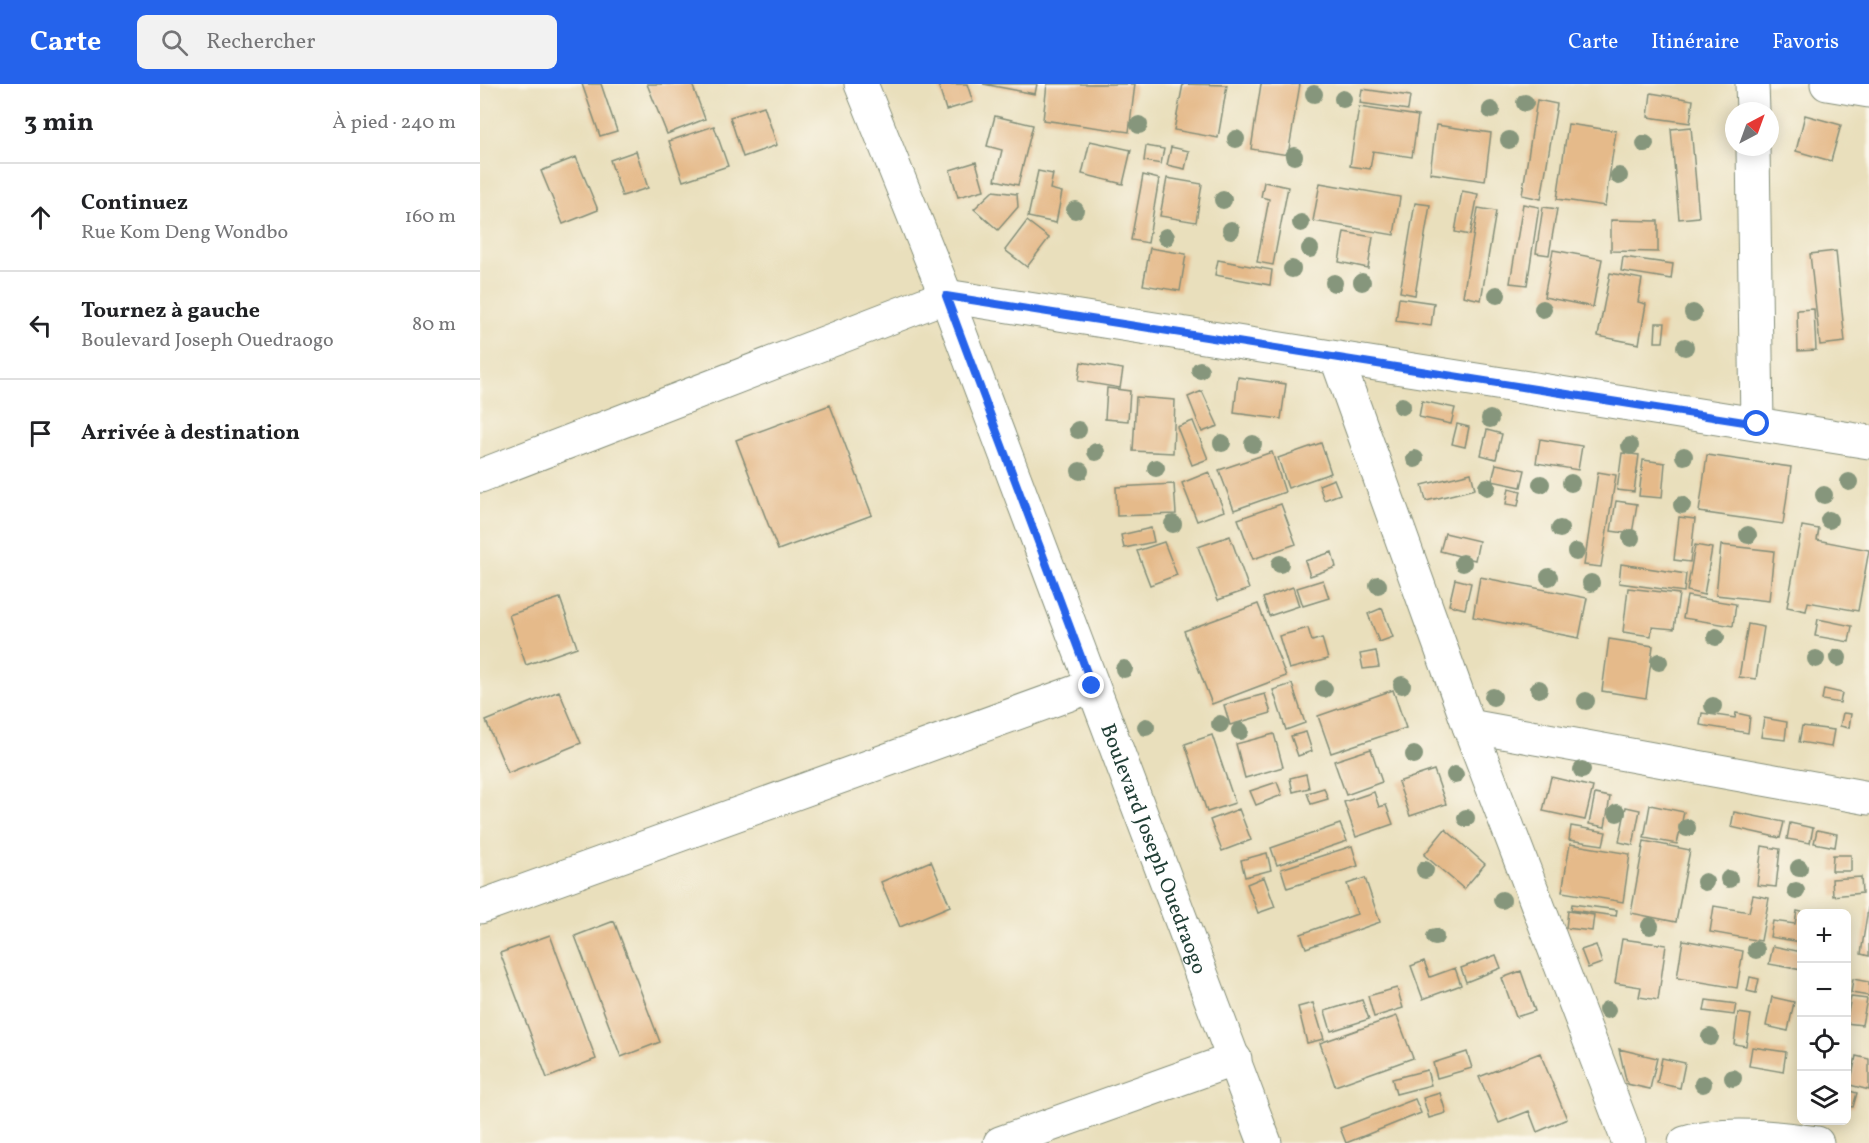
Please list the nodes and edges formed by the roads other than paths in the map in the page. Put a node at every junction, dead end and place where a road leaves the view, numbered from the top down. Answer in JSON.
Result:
{"nodes":[{"id":1,"x":861,"y":84,"type":"edge"},
{"id":2,"x":1752,"y":84,"type":"edge"},
{"id":3,"x":1827,"y":84,"type":"edge"},
{"id":4,"x":1869,"y":91,"type":"edge"},
{"id":5,"x":1753,"y":102,"type":"edge"},
{"id":6,"x":1753,"y":156,"type":"edge"},
{"id":7,"x":946,"y":296,"type":"junction"},
{"id":8,"x":1337,"y":358,"type":"junction"},
{"id":9,"x":1757,"y":424,"type":"junction"},
{"id":10,"x":1869,"y":442,"type":"edge"},
{"id":11,"x":480,"y":476,"type":"edge"},
{"id":12,"x":1092,"y":686,"type":"junction"},
{"id":13,"x":1469,"y":726,"type":"junction"},
{"id":14,"x":1869,"y":798,"type":"edge"},
{"id":15,"x":480,"y":907,"type":"edge"},
{"id":16,"x":1235,"y":1059,"type":"junction"},
{"id":17,"x":1000,"y":1143,"type":"edge"},
{"id":18,"x":1265,"y":1143,"type":"edge"},
{"id":19,"x":1629,"y":1143,"type":"edge"},
{"id":20,"x":1685,"y":1143,"type":"edge"},
{"id":21,"x":1817,"y":1143,"type":"edge"}],
"edges":[{"from":1,"to":7,"type":"street","name":"Boulevard Joseph Ouedraogo"},
{"from":2,"to":5,"type":"street"},
{"from":3,"to":4,"type":"street"},
{"from":6,"to":9,"type":"street"},
{"from":7,"to":8,"type":"street"},
{"from":7,"to":11,"type":"street"},
{"from":7,"to":12,"type":"street","name":"Boulevard Joseph Ouedraogo"},
{"from":8,"to":9,"type":"street"},
{"from":8,"to":13,"type":"street"},
{"from":9,"to":10,"type":"street"},
{"from":12,"to":15,"type":"street"},
{"from":12,"to":16,"type":"street","name":"Boulevard Joseph Ouedraogo"},
{"from":13,"to":14,"type":"street"},
{"from":13,"to":19,"type":"street"},
{"from":16,"to":17,"type":"street"},
{"from":16,"to":18,"type":"street","name":"Boulevard Joseph Ouedraogo"},
{"from":20,"to":21,"type":"street"}]}
